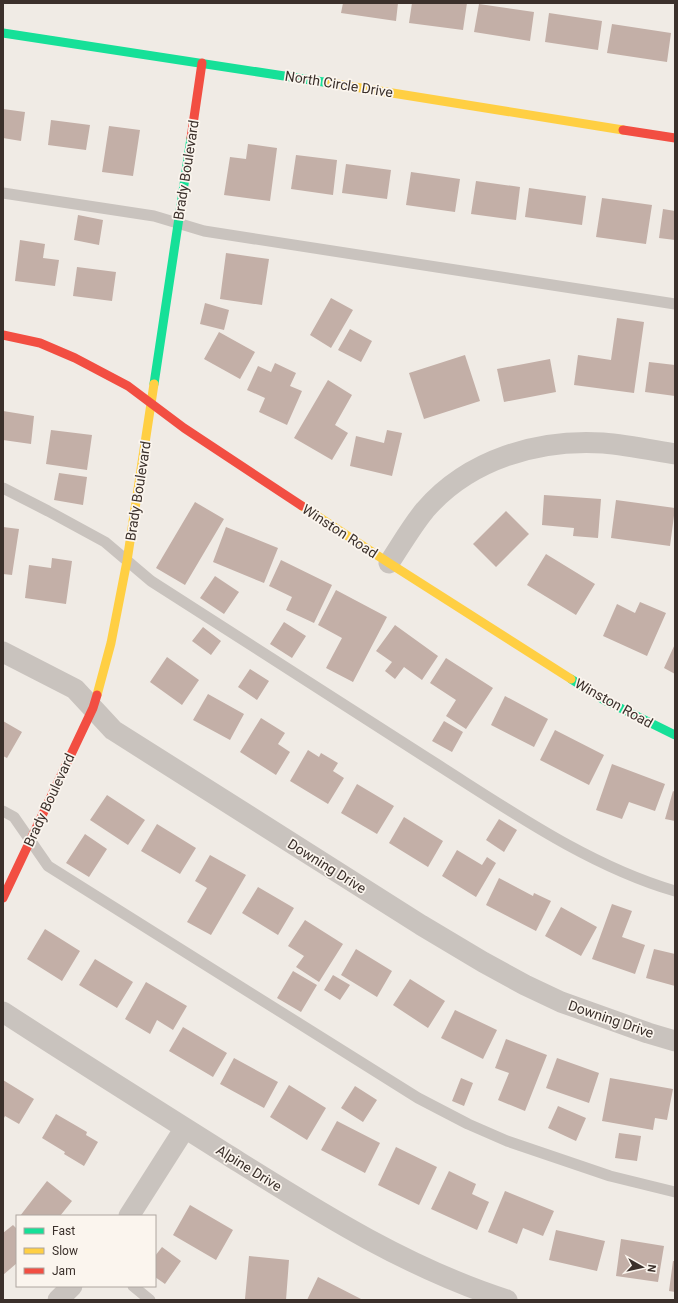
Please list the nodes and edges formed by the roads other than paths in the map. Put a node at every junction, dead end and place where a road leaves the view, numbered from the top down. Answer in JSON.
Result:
{"nodes":[{"id":1,"x":3,"y":33,"type":"edge"},
{"id":2,"x":202,"y":63,"type":"junction"},
{"id":3,"x":675,"y":138,"type":"edge"},
{"id":4,"x":3,"y":193,"type":"edge"},
{"id":5,"x":178,"y":224,"type":"junction"},
{"id":6,"x":675,"y":304,"type":"edge"},
{"id":7,"x":3,"y":334,"type":"edge"},
{"id":8,"x":152,"y":403,"type":"junction"},
{"id":9,"x":675,"y":454,"type":"edge"},
{"id":10,"x":3,"y":488,"type":"edge"},
{"id":11,"x":128,"y":561,"type":"junction"},
{"id":12,"x":390,"y":563,"type":"junction"},
{"id":13,"x":3,"y":652,"type":"edge"},
{"id":14,"x":93,"y":708,"type":"junction"},
{"id":15,"x":675,"y":735,"type":"edge"},
{"id":16,"x":3,"y":811,"type":"edge"},
{"id":17,"x":31,"y":841,"type":"junction"},
{"id":18,"x":675,"y":891,"type":"edge"},
{"id":19,"x":3,"y":898,"type":"edge"},
{"id":20,"x":3,"y":1012,"type":"edge"},
{"id":21,"x":675,"y":1041,"type":"edge"},
{"id":22,"x":185,"y":1128,"type":"junction"},
{"id":23,"x":675,"y":1192,"type":"edge"},
{"id":24,"x":130,"y":1215,"type":"edge"},
{"id":25,"x":71,"y":1287,"type":"edge"},
{"id":26,"x":134,"y":1287,"type":"edge"},
{"id":27,"x":58,"y":1300,"type":"edge"},
{"id":28,"x":150,"y":1300,"type":"edge"},
{"id":29,"x":507,"y":1300,"type":"edge"}],
"edges":[{"from":1,"to":2,"type":"street","name":"North Circle Drive"},
{"from":2,"to":3,"type":"street","name":"North Circle Drive"},
{"from":2,"to":5,"type":"street","name":"Brady Boulevard"},
{"from":4,"to":5,"type":"lane"},
{"from":5,"to":6,"type":"lane"},
{"from":5,"to":8,"type":"street","name":"Brady Boulevard"},
{"from":7,"to":8,"type":"street","name":"Winston Road"},
{"from":8,"to":11,"type":"street","name":"Brady Boulevard"},
{"from":8,"to":12,"type":"street","name":"Winston Road"},
{"from":9,"to":12,"type":"street"},
{"from":10,"to":11,"type":"lane"},
{"from":11,"to":14,"type":"street","name":"Brady Boulevard"},
{"from":11,"to":18,"type":"lane"},
{"from":12,"to":15,"type":"street","name":"Winston Road"},
{"from":13,"to":14,"type":"street","name":"Downing Drive"},
{"from":14,"to":17,"type":"street","name":"Brady Boulevard"},
{"from":14,"to":21,"type":"street","name":"Downing Drive"},
{"from":16,"to":17,"type":"lane"},
{"from":17,"to":19,"type":"street","name":"Brady Boulevard"},
{"from":17,"to":23,"type":"lane"},
{"from":20,"to":22,"type":"street","name":"Alpine Drive"},
{"from":22,"to":24,"type":"street"},
{"from":22,"to":29,"type":"street","name":"Alpine Drive"},
{"from":25,"to":27,"type":"street"},
{"from":26,"to":28,"type":"lane"}]}
